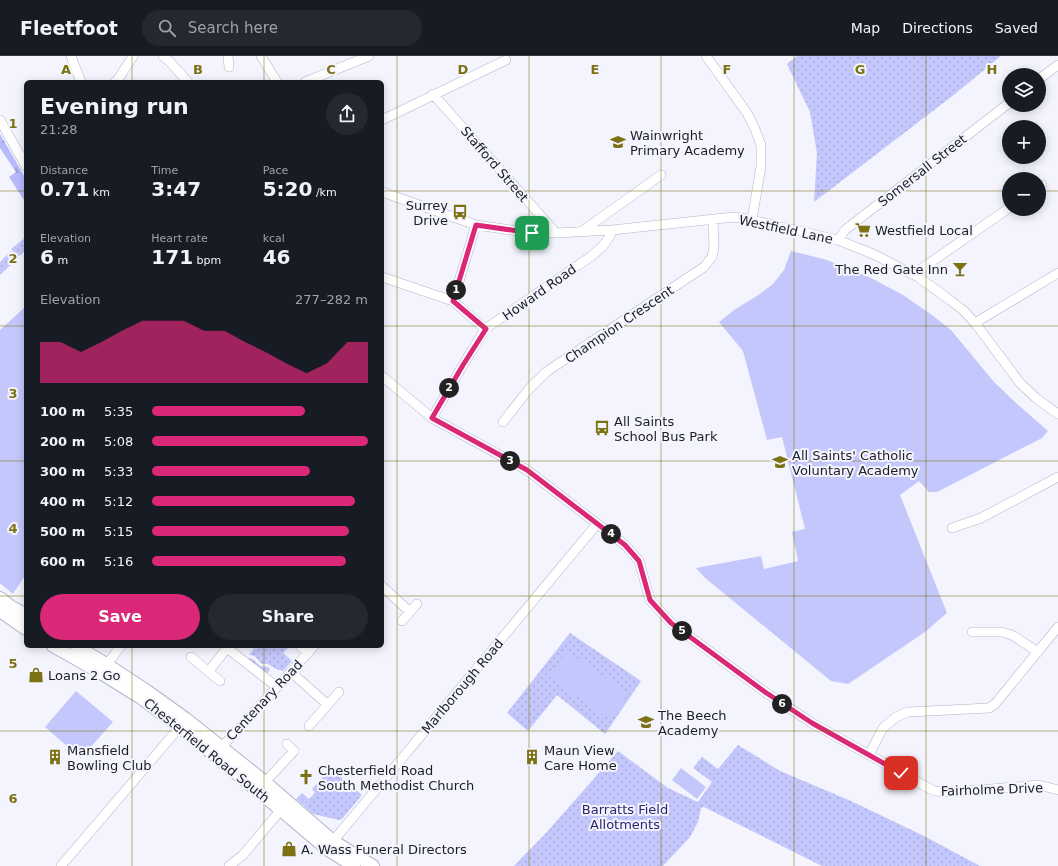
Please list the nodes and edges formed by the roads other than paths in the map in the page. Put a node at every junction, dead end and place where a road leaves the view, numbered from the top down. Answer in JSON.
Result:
{"nodes":[{"id":1,"x":71,"y":56,"type":"edge"},
{"id":2,"x":133,"y":56,"type":"edge"},
{"id":3,"x":163,"y":56,"type":"edge"},
{"id":4,"x":228,"y":56,"type":"edge"},
{"id":5,"x":261,"y":56,"type":"edge"},
{"id":6,"x":369,"y":56,"type":"edge"},
{"id":7,"x":718,"y":56,"type":"edge"},
{"id":8,"x":709,"y":59,"type":"edge"},
{"id":9,"x":506,"y":60,"type":"dead end"},
{"id":10,"x":1058,"y":64,"type":"edge"},
{"id":11,"x":229,"y":67,"type":"dead end"},
{"id":12,"x":1046,"y":73,"type":"edge"},
{"id":13,"x":80,"y":80,"type":"edge"},
{"id":14,"x":118,"y":80,"type":"edge"},
{"id":15,"x":184,"y":80,"type":"edge"},
{"id":16,"x":276,"y":80,"type":"edge"},
{"id":17,"x":310,"y":80,"type":"edge"},
{"id":18,"x":433,"y":94,"type":"junction"},
{"id":19,"x":1002,"y":108,"type":"edge"},
{"id":20,"x":384,"y":119,"type":"edge"},
{"id":21,"x":0,"y":120,"type":"edge"},
{"id":22,"x":24,"y":162,"type":"edge"},
{"id":23,"x":661,"y":175,"type":"dead end"},
{"id":24,"x":384,"y":193,"type":"edge"},
{"id":25,"x":1002,"y":213,"type":"edge"},
{"id":26,"x":713,"y":219,"type":"junction"},
{"id":27,"x":752,"y":220,"type":"junction"},
{"id":28,"x":476,"y":225,"type":"junction"},
{"id":29,"x":612,"y":230,"type":"junction"},
{"id":30,"x":581,"y":232,"type":"junction"},
{"id":31,"x":556,"y":233,"type":"junction"},
{"id":32,"x":838,"y":240,"type":"junction"},
{"id":33,"x":1058,"y":273,"type":"edge"},
{"id":34,"x":918,"y":277,"type":"junction"},
{"id":35,"x":384,"y":278,"type":"edge"},
{"id":36,"x":453,"y":301,"type":"junction"},
{"id":37,"x":975,"y":323,"type":"junction"},
{"id":38,"x":486,"y":329,"type":"junction"},
{"id":39,"x":384,"y":378,"type":"edge"},
{"id":40,"x":1058,"y":414,"type":"edge"},
{"id":41,"x":432,"y":418,"type":"junction"},
{"id":42,"x":503,"y":422,"type":"dead end"},
{"id":43,"x":1058,"y":478,"type":"edge"},
{"id":44,"x":597,"y":524,"type":"junction"},
{"id":45,"x":952,"y":528,"type":"dead end"},
{"id":46,"x":384,"y":588,"type":"edge"},
{"id":47,"x":0,"y":598,"type":"edge"},
{"id":48,"x":417,"y":604,"type":"dead end"},
{"id":49,"x":0,"y":611,"type":"edge"},
{"id":50,"x":410,"y":612,"type":"junction"},
{"id":51,"x":24,"y":614,"type":"edge"},
{"id":52,"x":402,"y":621,"type":"dead end"},
{"id":53,"x":1058,"y":627,"type":"edge"},
{"id":54,"x":24,"y":628,"type":"edge"},
{"id":55,"x":972,"y":632,"type":"dead end"},
{"id":56,"x":58,"y":648,"type":"edge"},
{"id":57,"x":78,"y":648,"type":"edge"},
{"id":58,"x":118,"y":648,"type":"edge"},
{"id":59,"x":311,"y":649,"type":"edge"},
{"id":60,"x":1038,"y":652,"type":"junction"},
{"id":61,"x":191,"y":657,"type":"dead end"},
{"id":62,"x":103,"y":668,"type":"junction"},
{"id":63,"x":208,"y":671,"type":"junction"},
{"id":64,"x":291,"y":672,"type":"junction"},
{"id":65,"x":220,"y":681,"type":"dead end"},
{"id":66,"x":277,"y":687,"type":"junction"},
{"id":67,"x":339,"y":692,"type":"dead end"},
{"id":68,"x":328,"y":705,"type":"junction"},
{"id":69,"x":183,"y":723,"type":"junction"},
{"id":70,"x":309,"y":726,"type":"dead end"},
{"id":71,"x":287,"y":744,"type":"dead end"},
{"id":72,"x":218,"y":751,"type":"junction"},
{"id":73,"x":869,"y":755,"type":"junction"},
{"id":74,"x":265,"y":782,"type":"junction"},
{"id":75,"x":1058,"y":790,"type":"edge"},
{"id":76,"x":284,"y":806,"type":"junction"},
{"id":77,"x":330,"y":845,"type":"junction"},
{"id":78,"x":61,"y":866,"type":"edge"},
{"id":79,"x":229,"y":866,"type":"edge"},
{"id":80,"x":354,"y":866,"type":"edge"},
{"id":81,"x":373,"y":866,"type":"edge"}],
"edges":[{"from":1,"to":13,"type":"street"},
{"from":2,"to":14,"type":"street"},
{"from":3,"to":15,"type":"street"},
{"from":4,"to":11,"type":"street"},
{"from":5,"to":16,"type":"street"},
{"from":6,"to":17,"type":"street"},
{"from":7,"to":8,"type":"street"},
{"from":8,"to":27,"type":"street"},
{"from":9,"to":18,"type":"street"},
{"from":10,"to":12,"type":"street"},
{"from":18,"to":20,"type":"street"},
{"from":18,"to":31,"type":"street","name":"Stafford Street"},
{"from":19,"to":32,"type":"street","name":"Somersall Street"},
{"from":21,"to":22,"type":"street"},
{"from":23,"to":30,"type":"street"},
{"from":24,"to":28,"type":"street","name":"Westfield Lane"},
{"from":25,"to":34,"type":"street"},
{"from":26,"to":27,"type":"street","name":"Westfield Lane"},
{"from":26,"to":29,"type":"street","name":"Westfield Lane"},
{"from":26,"to":42,"type":"street","name":"Champion Crescent"},
{"from":27,"to":32,"type":"street","name":"Westfield Lane"},
{"from":28,"to":31,"type":"street","name":"Westfield Lane"},
{"from":28,"to":36,"type":"street"},
{"from":29,"to":30,"type":"street","name":"Westfield Lane"},
{"from":29,"to":38,"type":"street","name":"Howard Road"},
{"from":30,"to":31,"type":"street","name":"Westfield Lane"},
{"from":32,"to":34,"type":"street","name":"Westfield Lane"},
{"from":33,"to":37,"type":"street"},
{"from":34,"to":37,"type":"street","name":"Westfield Lane"},
{"from":35,"to":36,"type":"street"},
{"from":36,"to":38,"type":"street"},
{"from":37,"to":40,"type":"street","name":"Westfield Lane"},
{"from":38,"to":41,"type":"street","name":"Howard Road"},
{"from":39,"to":41,"type":"street","name":"Fairholme Drive"},
{"from":41,"to":44,"type":"street","name":"Fairholme Drive"},
{"from":43,"to":45,"type":"street"},
{"from":44,"to":73,"type":"street","name":"Fairholme Drive"},
{"from":44,"to":77,"type":"street","name":"Marlborough Road"},
{"from":46,"to":50,"type":"street"},
{"from":47,"to":51,"type":"main road"},
{"from":48,"to":50,"type":"street"},
{"from":49,"to":54,"type":"main road"},
{"from":50,"to":52,"type":"street"},
{"from":53,"to":60,"type":"street"},
{"from":55,"to":60,"type":"street"},
{"from":56,"to":62,"type":"main road","name":"Chesterfield Road South"},
{"from":57,"to":62,"type":"main road","name":"Chesterfield Road South"},
{"from":58,"to":62,"type":"street"},
{"from":59,"to":64,"type":"street","name":"Centenary Road"},
{"from":60,"to":73,"type":"street"},
{"from":61,"to":63,"type":"street"},
{"from":62,"to":69,"type":"main road","name":"Chesterfield Road South"},
{"from":63,"to":65,"type":"street"},
{"from":63,"to":66,"type":"street"},
{"from":64,"to":66,"type":"street","name":"Centenary Road"},
{"from":64,"to":68,"type":"street"},
{"from":66,"to":72,"type":"street","name":"Centenary Road"},
{"from":67,"to":68,"type":"street"},
{"from":68,"to":70,"type":"street"},
{"from":69,"to":72,"type":"main road","name":"Chesterfield Road South"},
{"from":69,"to":78,"type":"street"},
{"from":71,"to":74,"type":"street"},
{"from":72,"to":74,"type":"main road","name":"Chesterfield Road South"},
{"from":72,"to":76,"type":"main road","name":"Chesterfield Road South"},
{"from":73,"to":75,"type":"street","name":"Fairholme Drive"},
{"from":74,"to":76,"type":"main road","name":"Chesterfield Road South"},
{"from":76,"to":77,"type":"main road","name":"Chesterfield Road South"},
{"from":76,"to":79,"type":"street"},
{"from":77,"to":80,"type":"main road","name":"Chesterfield Road South"},
{"from":77,"to":81,"type":"main road","name":"Chesterfield Road South"}]}
